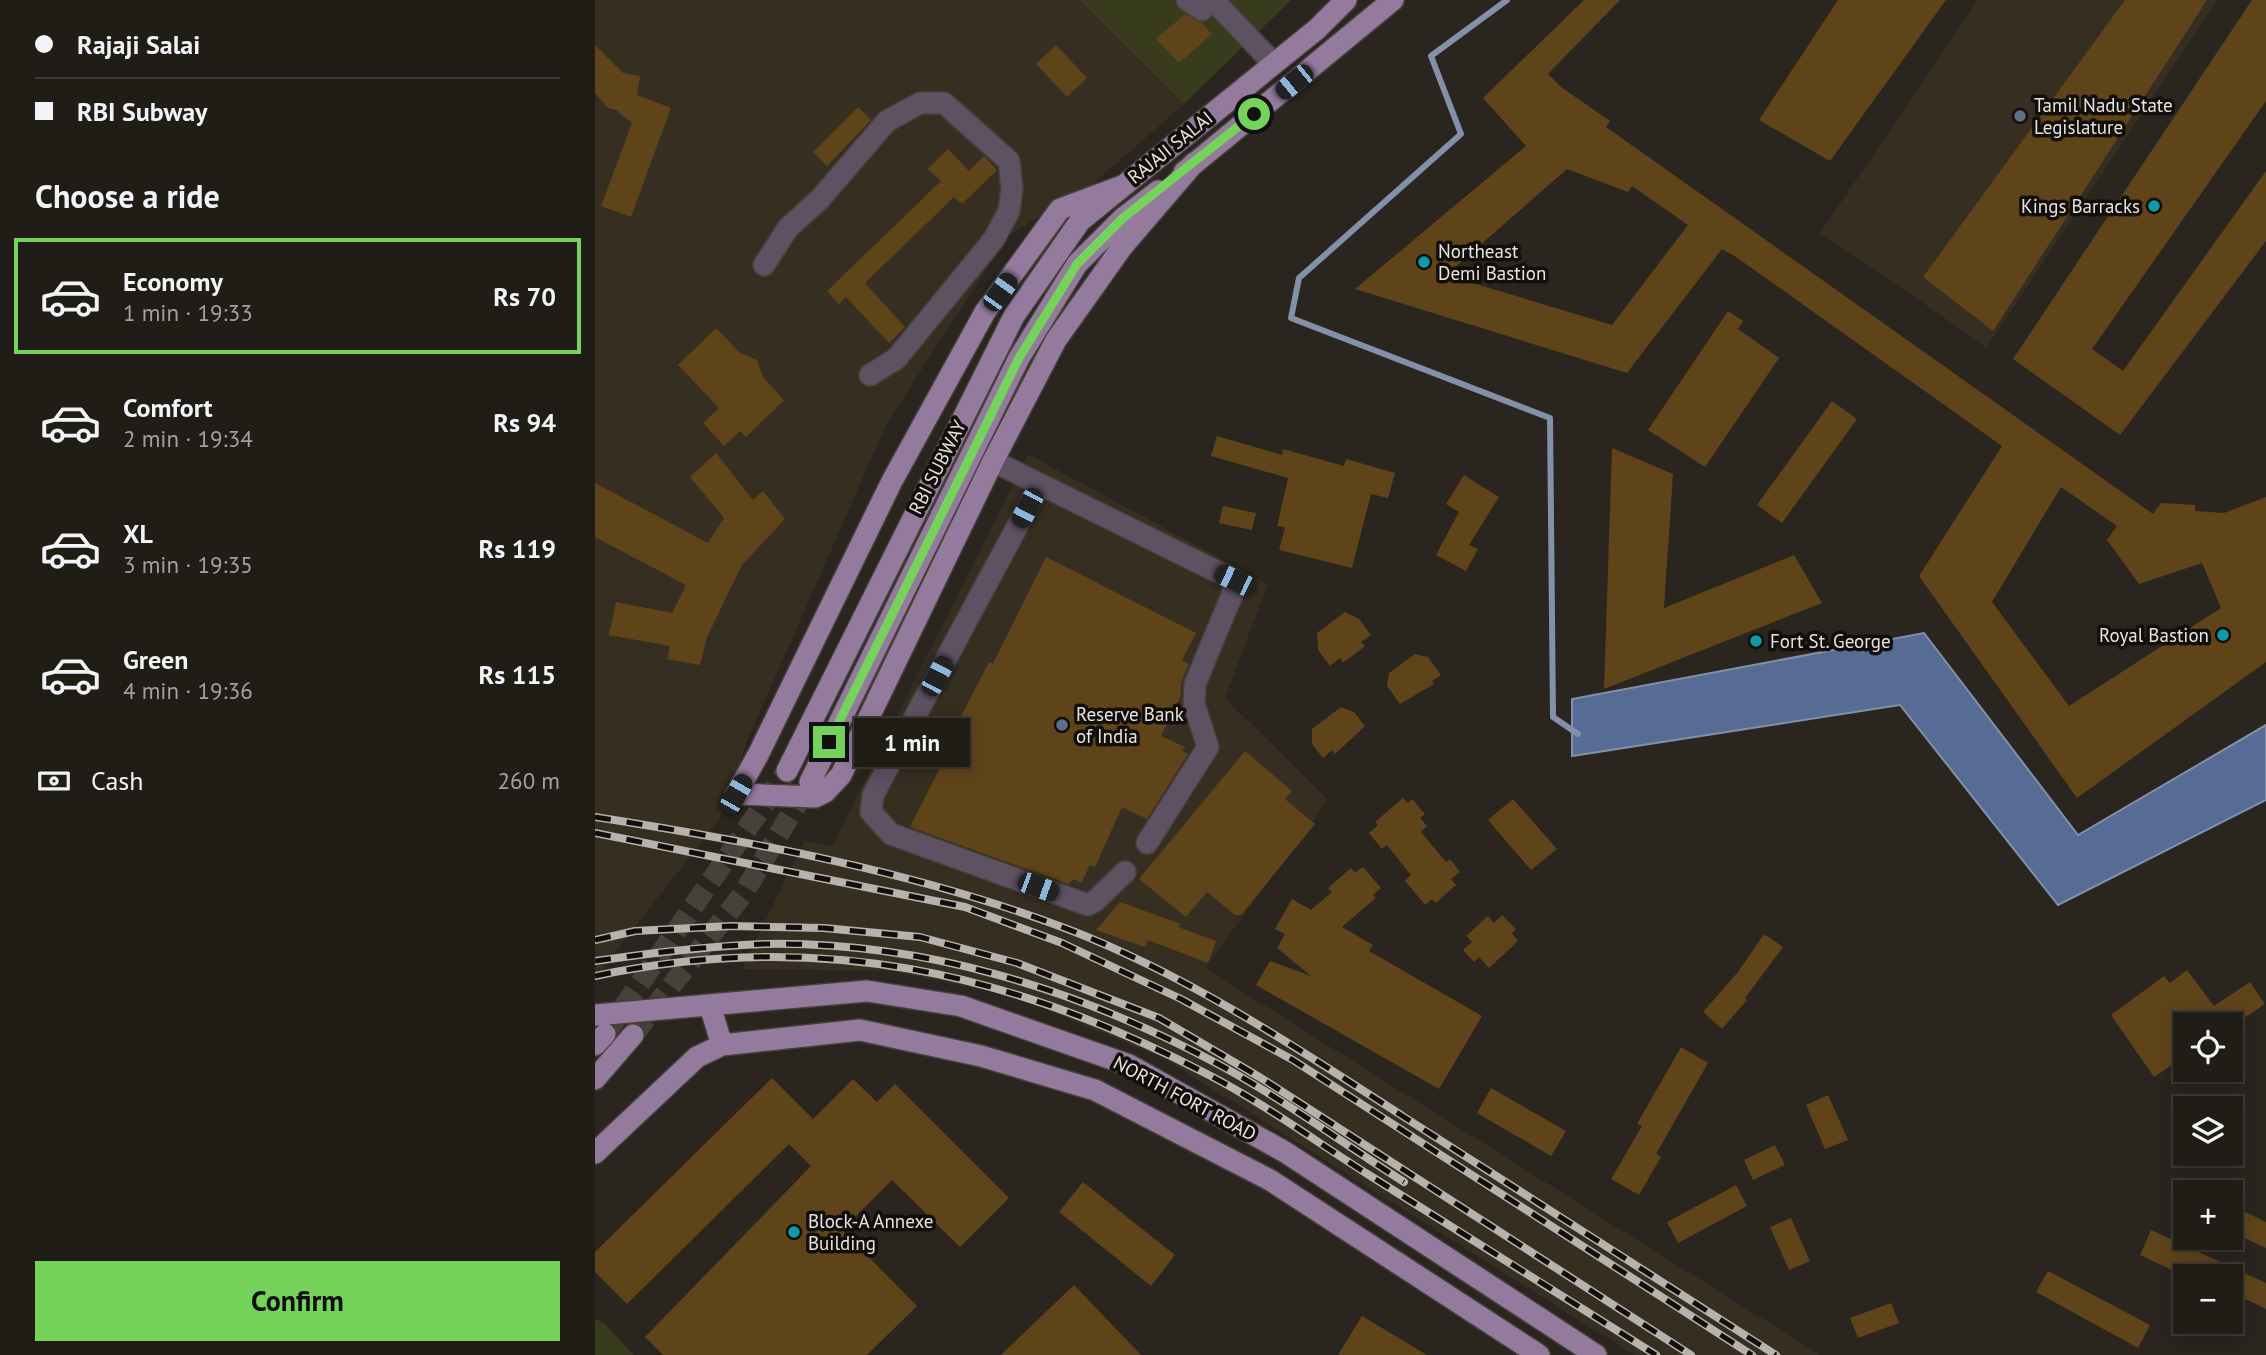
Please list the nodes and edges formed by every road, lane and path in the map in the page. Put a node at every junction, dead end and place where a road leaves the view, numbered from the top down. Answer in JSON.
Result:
{"nodes":[{"id":1,"x":1187,"y":0,"type":"edge"},
{"id":2,"x":1213,"y":0,"type":"edge"},
{"id":3,"x":1346,"y":0,"type":"edge"},
{"id":4,"x":1393,"y":0,"type":"edge"},
{"id":5,"x":1273,"y":63,"type":"junction"},
{"id":6,"x":1194,"y":163,"type":"junction"},
{"id":7,"x":1122,"y":186,"type":"junction"},
{"id":8,"x":764,"y":264,"type":"dead end"},
{"id":9,"x":870,"y":375,"type":"dead end"},
{"id":10,"x":993,"y":461,"type":"junction"},
{"id":11,"x":1040,"y":484,"type":"junction"},
{"id":12,"x":787,"y":771,"type":"tunnel mouth"},
{"id":13,"x":810,"y":782,"type":"tunnel mouth"},
{"id":14,"x":1147,"y":843,"type":"dead end"},
{"id":15,"x":1125,"y":872,"type":"dead end"},
{"id":16,"x":710,"y":1006,"type":"junction"},
{"id":17,"x":595,"y":1015,"type":"edge"},
{"id":18,"x":633,"y":1035,"type":"tunnel mouth"},
{"id":19,"x":722,"y":1045,"type":"junction"},
{"id":20,"x":595,"y":1079,"type":"edge"},
{"id":21,"x":595,"y":1153,"type":"edge"},
{"id":22,"x":1539,"y":1355,"type":"edge"},
{"id":23,"x":1595,"y":1355,"type":"edge"}],
"edges":[{"from":1,"to":2,"type":"street"},
{"from":2,"to":5,"type":"street"},
{"from":3,"to":5,"type":"main road","name":"RAJAJI SALAI"},
{"from":4,"to":6,"type":"main road","name":"RAJAJI SALAI"},
{"from":5,"to":7,"type":"main road","name":"RAJAJI SALAI"},
{"from":6,"to":10,"type":"main road"},
{"from":6,"to":13,"type":"main road","name":"RBI SUBWAY"},
{"from":7,"to":10,"type":"main road"},
{"from":7,"to":12,"type":"main road","name":"RBI SUBWAY"},
{"from":8,"to":9,"type":"street"},
{"from":10,"to":11,"type":"street"},
{"from":11,"to":14,"type":"street"},
{"from":11,"to":15,"type":"street"},
{"from":16,"to":17,"type":"main road","name":"NORTH FORT ROAD"},
{"from":16,"to":19,"type":"main road"},
{"from":16,"to":23,"type":"main road","name":"NORTH FORT ROAD"},
{"from":18,"to":20,"type":"main road"},
{"from":19,"to":21,"type":"main road","name":"NORTH FORT ROAD"},
{"from":19,"to":22,"type":"main road","name":"NORTH FORT ROAD"}]}
